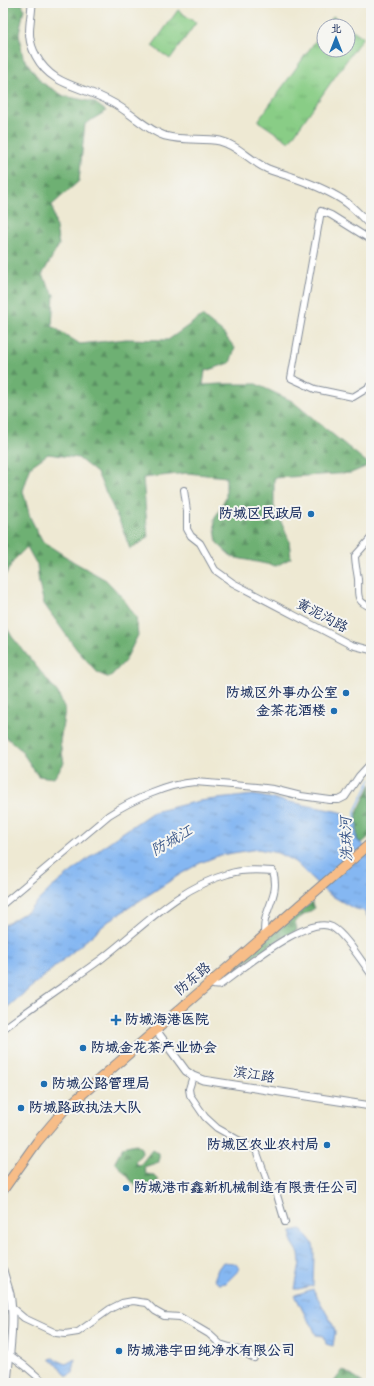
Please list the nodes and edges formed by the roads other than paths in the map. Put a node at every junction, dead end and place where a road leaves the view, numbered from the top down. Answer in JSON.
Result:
{"nodes":[{"id":1,"x":32,"y":3,"type":"edge"},
{"id":2,"x":371,"y":226,"type":"edge"},
{"id":3,"x":371,"y":240,"type":"edge"},
{"id":4,"x":371,"y":386,"type":"edge"},
{"id":5,"x":184,"y":490,"type":"dead end"},
{"id":6,"x":371,"y":538,"type":"edge"},
{"id":7,"x":371,"y":608,"type":"edge"},
{"id":8,"x":371,"y":650,"type":"edge"},
{"id":9,"x":371,"y":763,"type":"edge"},
{"id":10,"x":371,"y":843,"type":"edge"},
{"id":11,"x":3,"y":904,"type":"edge"},
{"id":12,"x":264,"y":936,"type":"junction"},
{"id":13,"x":371,"y":974,"type":"edge"},
{"id":14,"x":210,"y":983,"type":"junction"},
{"id":15,"x":3,"y":1029,"type":"edge"},
{"id":16,"x":156,"y":1030,"type":"junction"},
{"id":17,"x":193,"y":1076,"type":"junction"},
{"id":18,"x":371,"y":1106,"type":"edge"},
{"id":19,"x":3,"y":1190,"type":"edge"},
{"id":20,"x":285,"y":1222,"type":"dead end"},
{"id":21,"x":3,"y":1270,"type":"edge"},
{"id":22,"x":11,"y":1307,"type":"junction"},
{"id":23,"x":10,"y":1355,"type":"junction"},
{"id":24,"x":254,"y":1358,"type":"dead end"},
{"id":25,"x":7,"y":1383,"type":"edge"},
{"id":26,"x":45,"y":1383,"type":"edge"}],
"edges":[{"from":1,"to":2,"type":"street"},
{"from":3,"to":4,"type":"street"},
{"from":5,"to":8,"type":"street","name":"黄泥沟路"},
{"from":6,"to":7,"type":"street"},
{"from":9,"to":11,"type":"street"},
{"from":10,"to":12,"type":"main road","name":"防东路"},
{"from":12,"to":14,"type":"main road","name":"防东路"},
{"from":12,"to":15,"type":"street"},
{"from":13,"to":14,"type":"street"},
{"from":14,"to":16,"type":"main road","name":"防东路"},
{"from":16,"to":17,"type":"street"},
{"from":16,"to":19,"type":"main road","name":"防东路"},
{"from":17,"to":18,"type":"street","name":"滨江路"},
{"from":17,"to":20,"type":"street"},
{"from":21,"to":22,"type":"street"},
{"from":22,"to":23,"type":"street"},
{"from":22,"to":24,"type":"street"},
{"from":23,"to":25,"type":"street"},
{"from":23,"to":26,"type":"street"}]}
